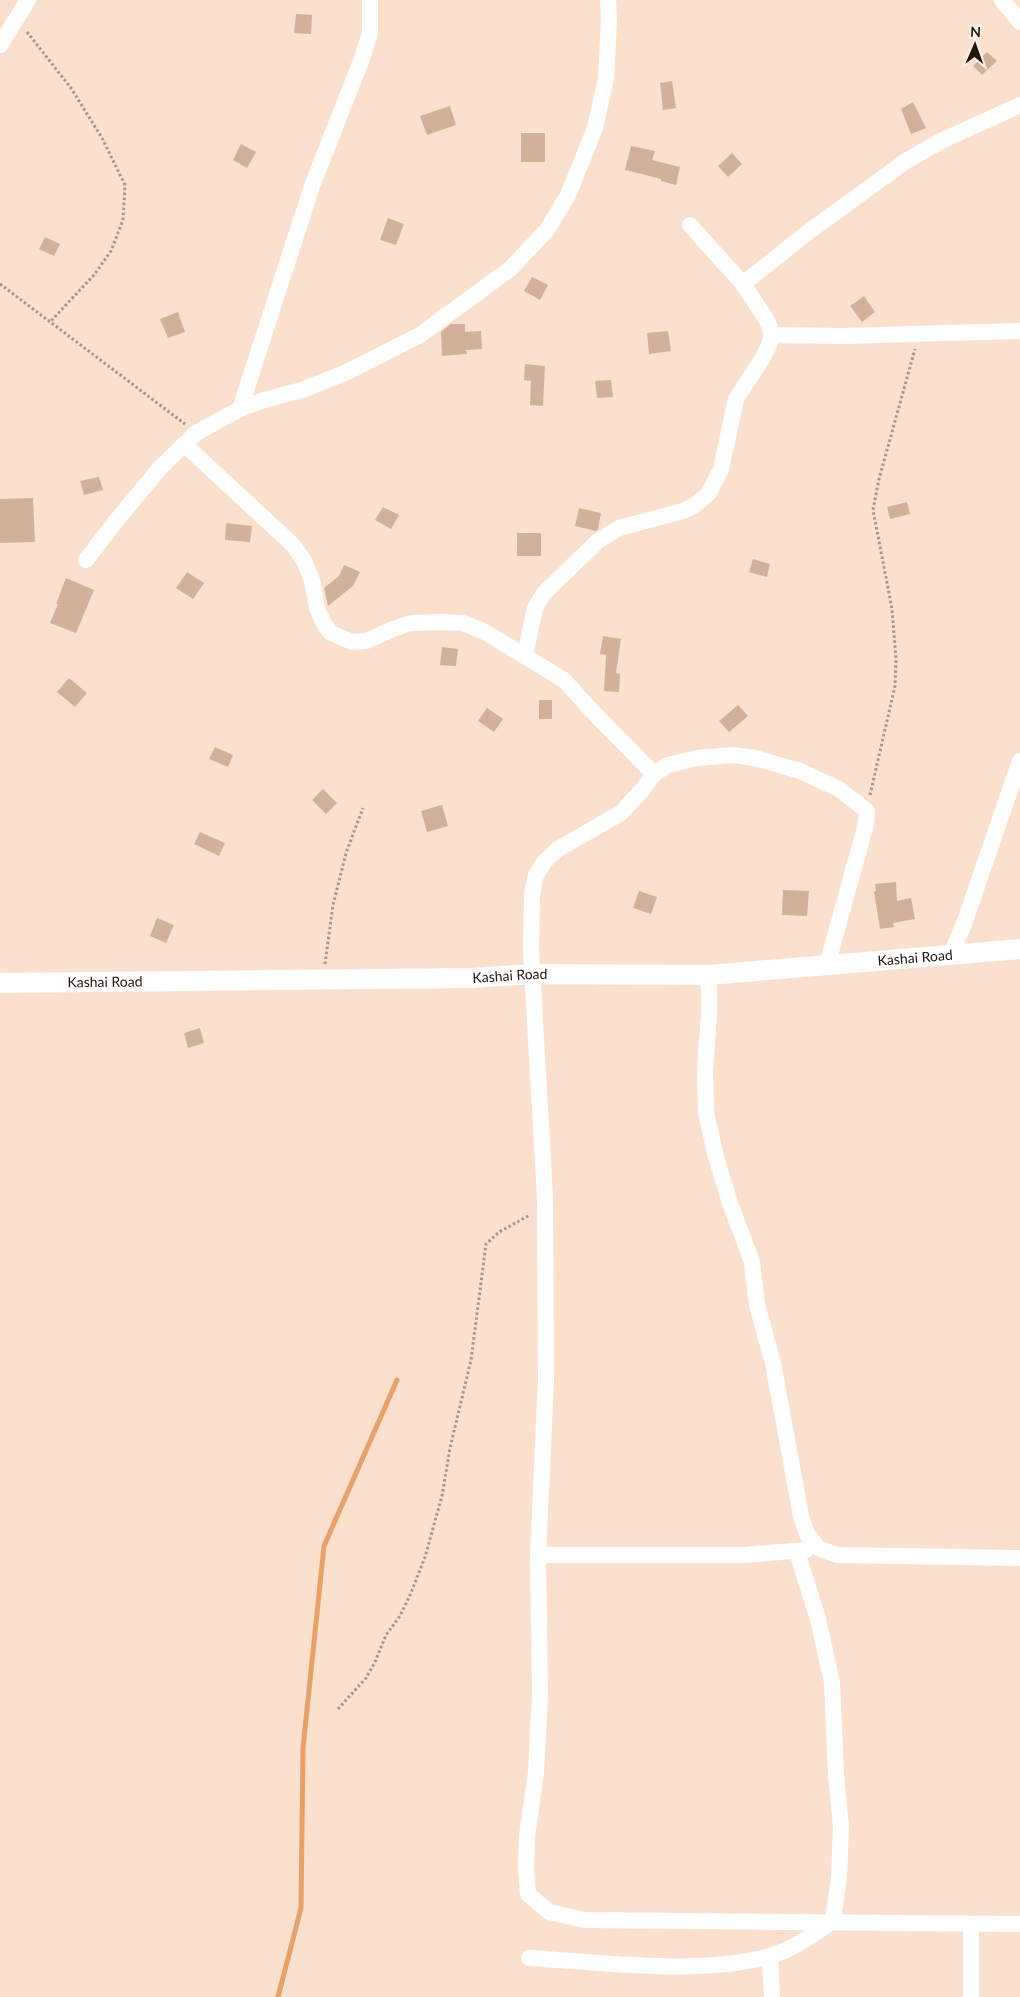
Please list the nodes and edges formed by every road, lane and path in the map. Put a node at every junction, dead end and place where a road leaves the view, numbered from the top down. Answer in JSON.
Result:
{"nodes":[{"id":1,"x":28,"y":0,"type":"edge"},
{"id":2,"x":370,"y":0,"type":"edge"},
{"id":3,"x":608,"y":0,"type":"edge"},
{"id":4,"x":1002,"y":0,"type":"edge"},
{"id":5,"x":16,"y":18,"type":"junction"},
{"id":6,"x":1020,"y":22,"type":"edge"},
{"id":7,"x":0,"y":45,"type":"edge"},
{"id":8,"x":1020,"y":105,"type":"edge"},
{"id":9,"x":690,"y":225,"type":"dead end"},
{"id":10,"x":0,"y":284,"type":"edge"},
{"id":11,"x":743,"y":284,"type":"junction"},
{"id":12,"x":50,"y":322,"type":"junction"},
{"id":13,"x":1020,"y":331,"type":"edge"},
{"id":14,"x":919,"y":334,"type":"junction"},
{"id":15,"x":772,"y":335,"type":"junction"},
{"id":16,"x":240,"y":409,"type":"junction"},
{"id":17,"x":196,"y":433,"type":"junction"},
{"id":18,"x":184,"y":444,"type":"junction"},
{"id":19,"x":86,"y":560,"type":"dead end"},
{"id":20,"x":525,"y":656,"type":"junction"},
{"id":21,"x":1020,"y":761,"type":"edge"},
{"id":22,"x":654,"y":774,"type":"junction"},
{"id":23,"x":363,"y":808,"type":"dead end"},
{"id":24,"x":867,"y":811,"type":"junction"},
{"id":25,"x":1020,"y":949,"type":"edge"},
{"id":26,"x":951,"y":954,"type":"junction"},
{"id":27,"x":827,"y":965,"type":"junction"},
{"id":28,"x":533,"y":974,"type":"junction"},
{"id":29,"x":709,"y":975,"type":"junction"},
{"id":30,"x":324,"y":980,"type":"junction"},
{"id":31,"x":0,"y":983,"type":"edge"},
{"id":32,"x":545,"y":1198,"type":"junction"},
{"id":33,"x":818,"y":1548,"type":"junction"},
{"id":34,"x":797,"y":1552,"type":"junction"},
{"id":35,"x":538,"y":1555,"type":"junction"},
{"id":36,"x":1020,"y":1558,"type":"edge"},
{"id":37,"x":338,"y":1709,"type":"dead end"},
{"id":38,"x":833,"y":1922,"type":"junction"},
{"id":39,"x":971,"y":1924,"type":"junction"},
{"id":40,"x":1020,"y":1924,"type":"edge"},
{"id":41,"x":770,"y":1956,"type":"junction"},
{"id":42,"x":529,"y":1958,"type":"dead end"},
{"id":43,"x":772,"y":1997,"type":"edge"},
{"id":44,"x":971,"y":1997,"type":"edge"}],
"edges":[{"from":1,"to":5,"type":"street"},
{"from":2,"to":16,"type":"street"},
{"from":3,"to":16,"type":"street"},
{"from":4,"to":6,"type":"street"},
{"from":5,"to":7,"type":"street"},
{"from":5,"to":12,"type":"path"},
{"from":8,"to":11,"type":"street"},
{"from":9,"to":11,"type":"street"},
{"from":10,"to":12,"type":"path"},
{"from":11,"to":15,"type":"street"},
{"from":12,"to":17,"type":"path"},
{"from":13,"to":14,"type":"street"},
{"from":14,"to":15,"type":"street"},
{"from":14,"to":24,"type":"path"},
{"from":15,"to":20,"type":"street"},
{"from":16,"to":17,"type":"street"},
{"from":17,"to":18,"type":"street"},
{"from":18,"to":19,"type":"street"},
{"from":18,"to":20,"type":"street"},
{"from":20,"to":22,"type":"street"},
{"from":21,"to":26,"type":"street"},
{"from":22,"to":24,"type":"street"},
{"from":22,"to":28,"type":"street"},
{"from":23,"to":30,"type":"path"},
{"from":24,"to":27,"type":"street"},
{"from":25,"to":26,"type":"street","name":"Kashai Road"},
{"from":26,"to":27,"type":"street","name":"Kashai Road"},
{"from":27,"to":29,"type":"street","name":"Kashai Road"},
{"from":28,"to":29,"type":"street","name":"Kashai Road"},
{"from":28,"to":30,"type":"street","name":"Kashai Road"},
{"from":28,"to":32,"type":"street"},
{"from":29,"to":33,"type":"street"},
{"from":30,"to":31,"type":"street","name":"Kashai Road"},
{"from":32,"to":35,"type":"street"},
{"from":32,"to":37,"type":"path"},
{"from":33,"to":34,"type":"street"},
{"from":33,"to":36,"type":"street"},
{"from":34,"to":35,"type":"street"},
{"from":34,"to":38,"type":"street"},
{"from":35,"to":38,"type":"street"},
{"from":38,"to":39,"type":"street"},
{"from":38,"to":41,"type":"street"},
{"from":39,"to":40,"type":"street"},
{"from":39,"to":44,"type":"street"},
{"from":41,"to":42,"type":"street"},
{"from":41,"to":43,"type":"street"}]}
